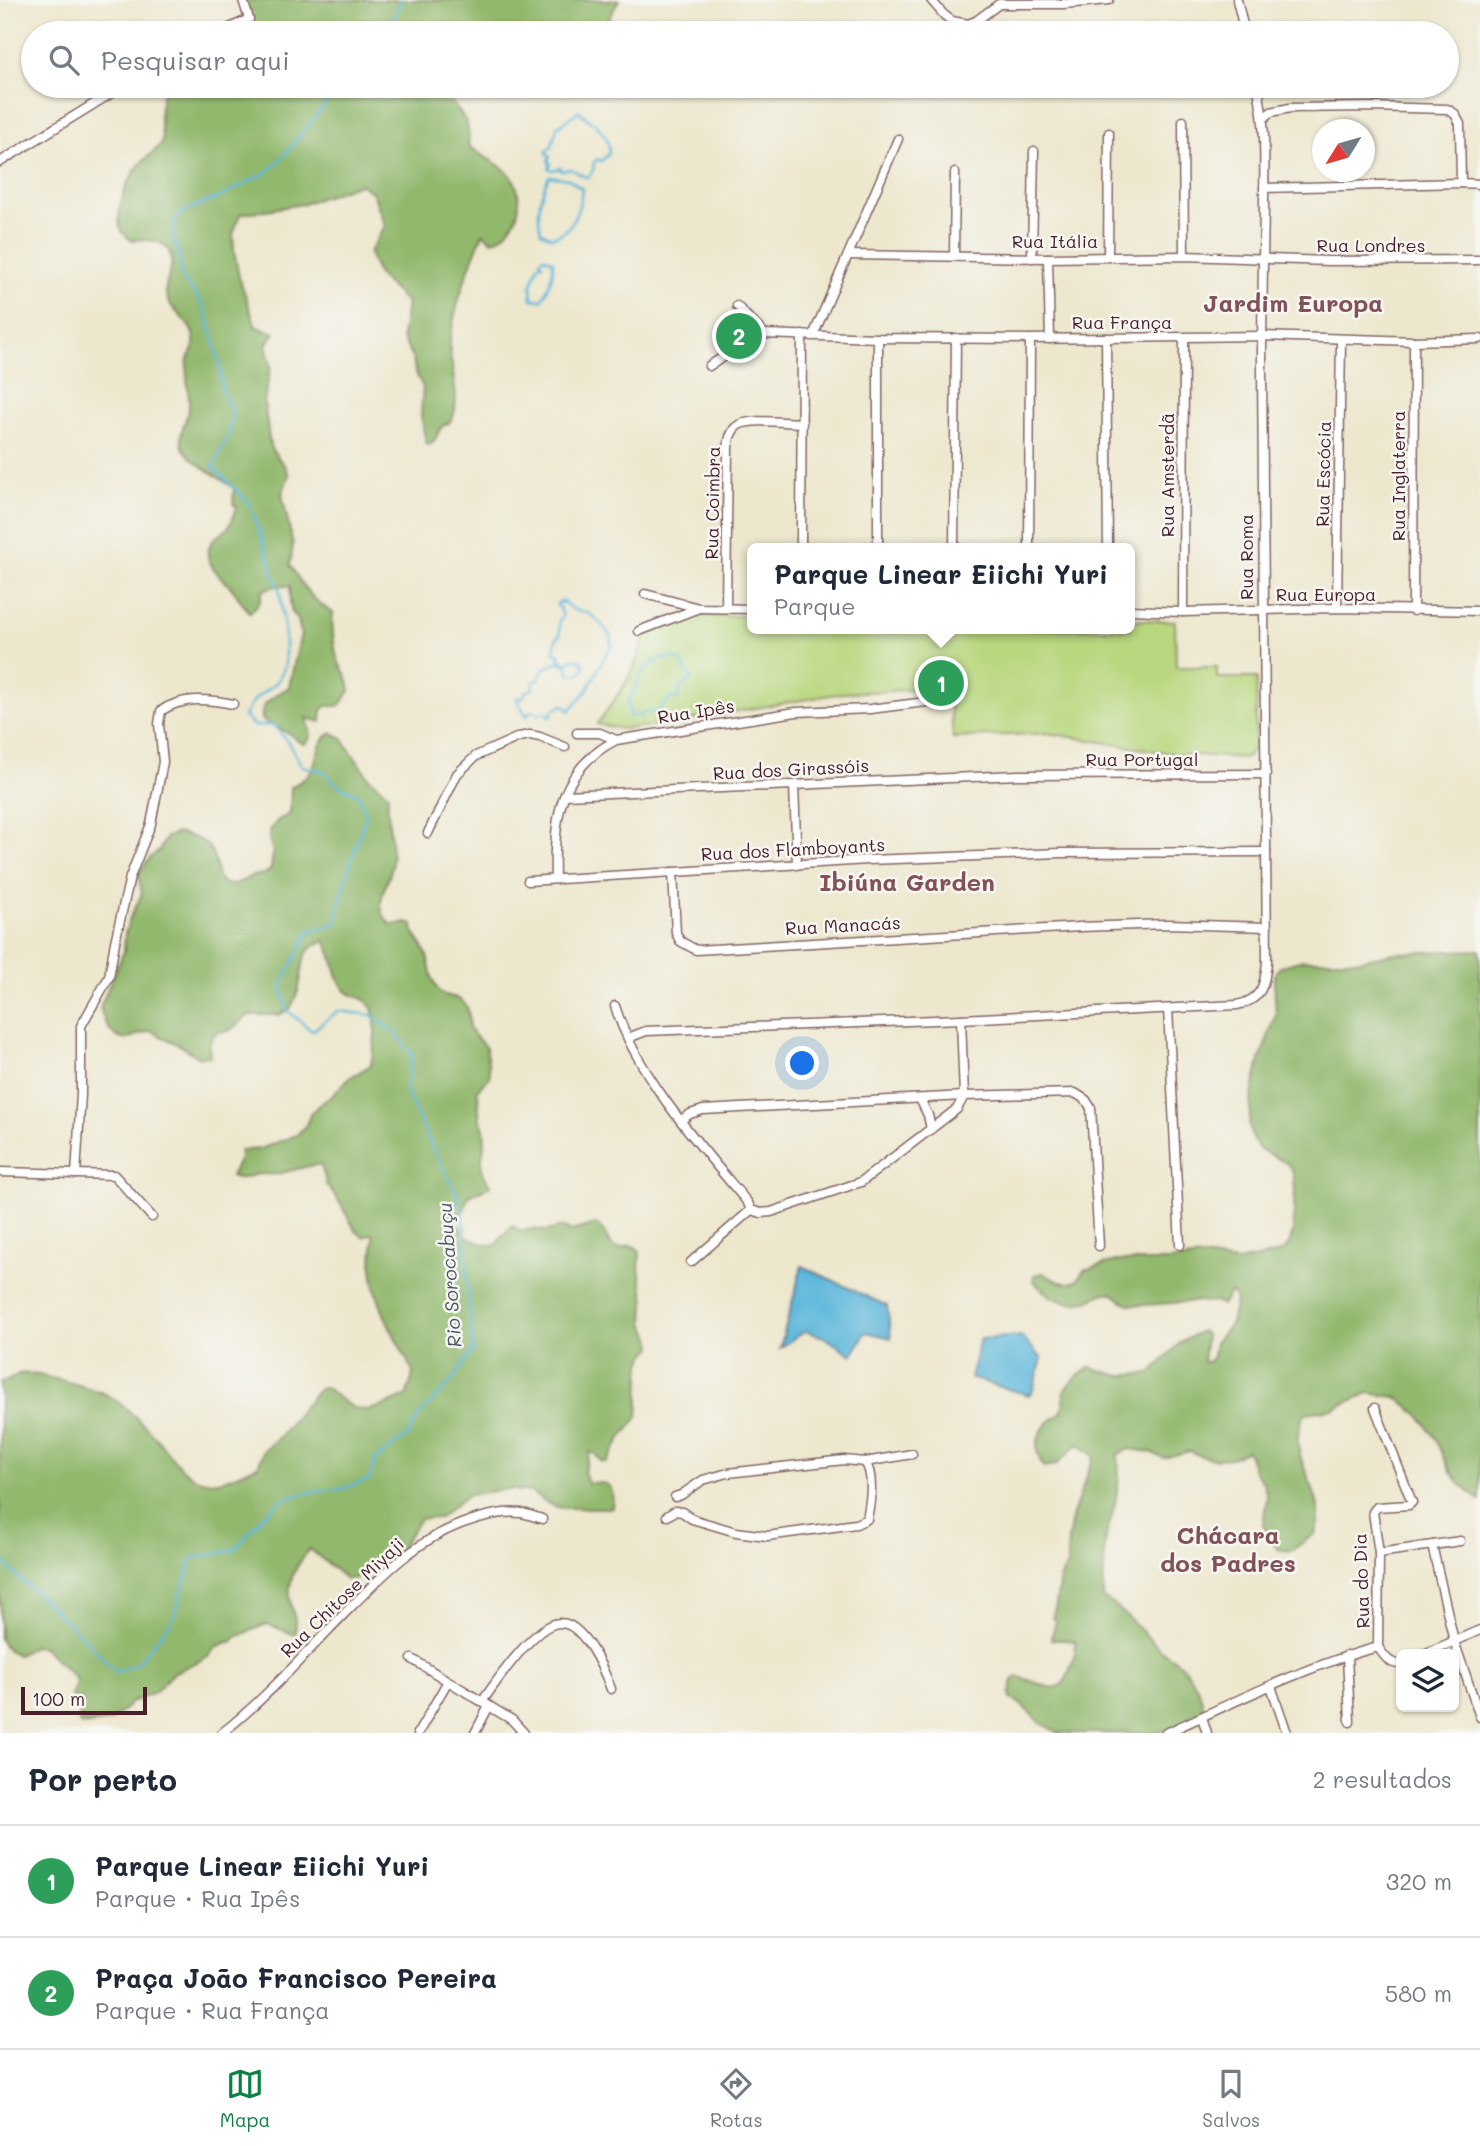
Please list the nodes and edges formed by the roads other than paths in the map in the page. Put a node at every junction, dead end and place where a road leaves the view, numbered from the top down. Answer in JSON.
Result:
{"nodes":[{"id":1,"x":243,"y":0,"type":"edge"},
{"id":2,"x":931,"y":0,"type":"edge"},
{"id":3,"x":1109,"y":0,"type":"edge"},
{"id":4,"x":1237,"y":0,"type":"edge"},
{"id":5,"x":245,"y":21,"type":"edge"},
{"id":6,"x":952,"y":21,"type":"edge"},
{"id":7,"x":976,"y":21,"type":"edge"},
{"id":8,"x":1242,"y":21,"type":"edge"},
{"id":9,"x":104,"y":98,"type":"edge"},
{"id":10,"x":1259,"y":98,"type":"edge"},
{"id":11,"x":1263,"y":119,"type":"junction"},
{"id":12,"x":1183,"y":121,"type":"dead end"},
{"id":13,"x":1109,"y":134,"type":"dead end"},
{"id":14,"x":898,"y":139,"type":"dead end"},
{"id":15,"x":1034,"y":151,"type":"dead end"},
{"id":16,"x":0,"y":162,"type":"edge"},
{"id":17,"x":955,"y":173,"type":"dead end"},
{"id":18,"x":1461,"y":183,"type":"junction"},
{"id":19,"x":1480,"y":184,"type":"edge"},
{"id":20,"x":1264,"y":188,"type":"junction"},
{"id":21,"x":848,"y":255,"type":"junction"},
{"id":22,"x":954,"y":256,"type":"junction"},
{"id":23,"x":1108,"y":256,"type":"junction"},
{"id":24,"x":1184,"y":256,"type":"junction"},
{"id":25,"x":1032,"y":258,"type":"junction"},
{"id":26,"x":1048,"y":258,"type":"junction"},
{"id":27,"x":1263,"y":260,"type":"junction"},
{"id":28,"x":1480,"y":260,"type":"edge"},
{"id":29,"x":737,"y":306,"type":"dead end"},
{"id":30,"x":764,"y":334,"type":"junction"},
{"id":31,"x":802,"y":335,"type":"junction"},
{"id":32,"x":813,"y":336,"type":"junction"},
{"id":33,"x":1262,"y":336,"type":"junction"},
{"id":34,"x":878,"y":338,"type":"junction"},
{"id":35,"x":956,"y":338,"type":"junction"},
{"id":36,"x":1106,"y":338,"type":"junction"},
{"id":37,"x":1184,"y":338,"type":"junction"},
{"id":38,"x":1030,"y":339,"type":"junction"},
{"id":39,"x":1050,"y":339,"type":"junction"},
{"id":40,"x":1480,"y":339,"type":"edge"},
{"id":41,"x":1341,"y":340,"type":"junction"},
{"id":42,"x":1414,"y":341,"type":"junction"},
{"id":43,"x":709,"y":366,"type":"dead end"},
{"id":44,"x":802,"y":423,"type":"junction"},
{"id":45,"x":801,"y":543,"type":"edge"},
{"id":46,"x":878,"y":543,"type":"edge"},
{"id":47,"x":954,"y":543,"type":"edge"},
{"id":48,"x":1029,"y":543,"type":"edge"},
{"id":49,"x":1108,"y":543,"type":"edge"},
{"id":50,"x":645,"y":594,"type":"dead end"},
{"id":51,"x":726,"y":607,"type":"junction"},
{"id":52,"x":699,"y":608,"type":"junction"},
{"id":53,"x":1337,"y":608,"type":"junction"},
{"id":54,"x":747,"y":609,"type":"edge"},
{"id":55,"x":1135,"y":610,"type":"edge"},
{"id":56,"x":1262,"y":610,"type":"junction"},
{"id":57,"x":1183,"y":611,"type":"junction"},
{"id":58,"x":1413,"y":611,"type":"junction"},
{"id":59,"x":1480,"y":611,"type":"edge"},
{"id":60,"x":639,"y":631,"type":"dead end"},
{"id":61,"x":942,"y":700,"type":"dead end"},
{"id":62,"x":233,"y":704,"type":"dead end"},
{"id":63,"x":577,"y":733,"type":"dead end"},
{"id":64,"x":616,"y":740,"type":"junction"},
{"id":65,"x":565,"y":747,"type":"dead end"},
{"id":66,"x":1266,"y":774,"type":"junction"},
{"id":67,"x":1018,"y":775,"type":"joint"},
{"id":68,"x":793,"y":785,"type":"junction"},
{"id":69,"x":565,"y":795,"type":"junction"},
{"id":70,"x":428,"y":833,"type":"dead end"},
{"id":71,"x":1266,"y":852,"type":"junction"},
{"id":72,"x":797,"y":864,"type":"junction"},
{"id":73,"x":673,"y":872,"type":"junction"},
{"id":74,"x":555,"y":878,"type":"junction"},
{"id":75,"x":528,"y":881,"type":"dead end"},
{"id":76,"x":1267,"y":927,"type":"junction"},
{"id":77,"x":615,"y":1006,"type":"dead end"},
{"id":78,"x":1168,"y":1009,"type":"junction"},
{"id":79,"x":961,"y":1019,"type":"junction"},
{"id":80,"x":628,"y":1038,"type":"junction"},
{"id":81,"x":964,"y":1096,"type":"junction"},
{"id":82,"x":920,"y":1099,"type":"junction"},
{"id":83,"x":681,"y":1120,"type":"junction"},
{"id":84,"x":931,"y":1129,"type":"junction"},
{"id":85,"x":0,"y":1172,"type":"edge"},
{"id":86,"x":76,"y":1174,"type":"junction"},
{"id":87,"x":751,"y":1210,"type":"junction"},
{"id":88,"x":152,"y":1217,"type":"dead end"},
{"id":89,"x":1180,"y":1245,"type":"dead end"},
{"id":90,"x":1099,"y":1246,"type":"dead end"},
{"id":91,"x":691,"y":1262,"type":"dead end"},
{"id":92,"x":1375,"y":1408,"type":"dead end"},
{"id":93,"x":912,"y":1454,"type":"dead end"},
{"id":94,"x":865,"y":1462,"type":"junction"},
{"id":95,"x":675,"y":1497,"type":"dead end"},
{"id":96,"x":667,"y":1516,"type":"dead end"},
{"id":97,"x":542,"y":1519,"type":"dead end"},
{"id":98,"x":1460,"y":1541,"type":"dead end"},
{"id":99,"x":1432,"y":1545,"type":"junction"},
{"id":100,"x":1379,"y":1553,"type":"junction"},
{"id":101,"x":1480,"y":1630,"type":"edge"},
{"id":102,"x":1454,"y":1641,"type":"junction"},
{"id":103,"x":1378,"y":1647,"type":"junction"},
{"id":104,"x":1436,"y":1649,"type":"edge"},
{"id":105,"x":1347,"y":1655,"type":"junction"},
{"id":106,"x":412,"y":1659,"type":"dead end"},
{"id":107,"x":1396,"y":1663,"type":"edge"},
{"id":108,"x":448,"y":1681,"type":"junction"},
{"id":109,"x":1271,"y":1686,"type":"junction"},
{"id":110,"x":611,"y":1689,"type":"dead end"},
{"id":111,"x":486,"y":1704,"type":"junction"},
{"id":112,"x":1202,"y":1717,"type":"junction"},
{"id":113,"x":1480,"y":1717,"type":"edge"},
{"id":114,"x":1350,"y":1722,"type":"dead end"},
{"id":115,"x":222,"y":1733,"type":"edge"},
{"id":116,"x":418,"y":1733,"type":"edge"},
{"id":117,"x":475,"y":1733,"type":"edge"},
{"id":118,"x":524,"y":1733,"type":"edge"},
{"id":119,"x":1166,"y":1733,"type":"edge"},
{"id":120,"x":1207,"y":1733,"type":"edge"},
{"id":121,"x":1287,"y":1733,"type":"edge"}],
"edges":[{"from":1,"to":5,"type":"street"},
{"from":2,"to":6,"type":"street"},
{"from":3,"to":7,"type":"street"},
{"from":4,"to":8,"type":"street"},
{"from":9,"to":16,"type":"street"},
{"from":10,"to":11,"type":"street","name":"Rua Roma"},
{"from":11,"to":18,"type":"street"},
{"from":11,"to":20,"type":"street","name":"Rua Roma"},
{"from":12,"to":24,"type":"street"},
{"from":13,"to":23,"type":"street"},
{"from":14,"to":21,"type":"street"},
{"from":15,"to":25,"type":"street"},
{"from":17,"to":22,"type":"street"},
{"from":18,"to":19,"type":"street"},
{"from":18,"to":20,"type":"street"},
{"from":20,"to":27,"type":"street","name":"Rua Roma"},
{"from":21,"to":22,"type":"street","name":"Rua Itália"},
{"from":21,"to":32,"type":"street"},
{"from":22,"to":25,"type":"street","name":"Rua Itália"},
{"from":23,"to":24,"type":"street","name":"Rua Itália"},
{"from":23,"to":26,"type":"street","name":"Rua Itália"},
{"from":24,"to":27,"type":"street","name":"Rua Itália"},
{"from":25,"to":26,"type":"street","name":"Rua Itália"},
{"from":26,"to":39,"type":"street"},
{"from":27,"to":28,"type":"street","name":"Rua Londres"},
{"from":27,"to":33,"type":"street","name":"Rua Roma"},
{"from":29,"to":30,"type":"street"},
{"from":30,"to":31,"type":"street","name":"Rua França"},
{"from":30,"to":43,"type":"street"},
{"from":31,"to":32,"type":"street","name":"Rua França"},
{"from":31,"to":44,"type":"street"},
{"from":32,"to":34,"type":"street","name":"Rua França"},
{"from":33,"to":37,"type":"street","name":"Rua França"},
{"from":33,"to":41,"type":"street","name":"Rua França"},
{"from":33,"to":56,"type":"street","name":"Rua Roma"},
{"from":34,"to":35,"type":"street","name":"Rua França"},
{"from":34,"to":46,"type":"street"},
{"from":35,"to":38,"type":"street","name":"Rua França"},
{"from":35,"to":47,"type":"street"},
{"from":36,"to":37,"type":"street","name":"Rua França"},
{"from":36,"to":39,"type":"street","name":"Rua França"},
{"from":36,"to":49,"type":"street"},
{"from":37,"to":57,"type":"street","name":"Rua Amsterdã"},
{"from":38,"to":39,"type":"street","name":"Rua França"},
{"from":38,"to":48,"type":"street"},
{"from":40,"to":42,"type":"street","name":"Rua França"},
{"from":41,"to":42,"type":"street","name":"Rua França"},
{"from":41,"to":53,"type":"street","name":"Rua Escócia"},
{"from":42,"to":58,"type":"street","name":"Rua Inglaterra"},
{"from":44,"to":45,"type":"street"},
{"from":44,"to":51,"type":"street","name":"Rua Coimbra"},
{"from":50,"to":52,"type":"street"},
{"from":51,"to":52,"type":"street"},
{"from":51,"to":54,"type":"street"},
{"from":52,"to":60,"type":"street"},
{"from":53,"to":56,"type":"street","name":"Rua Europa"},
{"from":53,"to":58,"type":"street","name":"Rua Europa"},
{"from":55,"to":57,"type":"street","name":"Rua Europa"},
{"from":56,"to":57,"type":"street","name":"Rua Europa"},
{"from":56,"to":66,"type":"street","name":"Rua Roma"},
{"from":58,"to":59,"type":"street","name":"Rua Europa"},
{"from":61,"to":64,"type":"street","name":"Rua Ipês"},
{"from":62,"to":86,"type":"street"},
{"from":63,"to":64,"type":"street"},
{"from":64,"to":69,"type":"street","name":"Rua Ipês"},
{"from":65,"to":70,"type":"street"},
{"from":66,"to":67,"type":"street","name":"Rua Portugal"},
{"from":66,"to":71,"type":"street","name":"Rua Roma"},
{"from":67,"to":68,"type":"street","name":"Rua dos Girassóis"},
{"from":68,"to":69,"type":"street","name":"Rua dos Girassóis"},
{"from":68,"to":72,"type":"street"},
{"from":69,"to":74,"type":"street","name":"Rua Ipês"},
{"from":71,"to":72,"type":"street","name":"Rua dos Flamboyants"},
{"from":71,"to":76,"type":"street","name":"Rua Roma"},
{"from":72,"to":73,"type":"street","name":"Rua dos Flamboyants"},
{"from":73,"to":74,"type":"street","name":"Rua dos Flamboyants"},
{"from":73,"to":76,"type":"street","name":"Rua Manacás"},
{"from":74,"to":75,"type":"street","name":"Rua dos Flamboyants"},
{"from":76,"to":78,"type":"street","name":"Rua Roma"},
{"from":77,"to":80,"type":"street"},
{"from":78,"to":79,"type":"street"},
{"from":78,"to":89,"type":"street"},
{"from":79,"to":80,"type":"street"},
{"from":79,"to":81,"type":"street"},
{"from":80,"to":83,"type":"street"},
{"from":81,"to":82,"type":"street"},
{"from":81,"to":84,"type":"street"},
{"from":81,"to":90,"type":"street"},
{"from":82,"to":83,"type":"street"},
{"from":82,"to":84,"type":"street"},
{"from":83,"to":87,"type":"street"},
{"from":84,"to":87,"type":"street"},
{"from":85,"to":86,"type":"street"},
{"from":86,"to":88,"type":"street"},
{"from":87,"to":91,"type":"street"},
{"from":92,"to":100,"type":"street","name":"Rua do Dia"},
{"from":93,"to":94,"type":"street"},
{"from":94,"to":95,"type":"street"},
{"from":94,"to":96,"type":"street"},
{"from":97,"to":115,"type":"street","name":"Rua Chitose Miyaji"},
{"from":98,"to":99,"type":"street"},
{"from":99,"to":100,"type":"street"},
{"from":99,"to":102,"type":"street"},
{"from":100,"to":103,"type":"street","name":"Rua do Dia"},
{"from":101,"to":102,"type":"street"},
{"from":102,"to":104,"type":"street"},
{"from":102,"to":113,"type":"street"},
{"from":103,"to":105,"type":"street","name":"Rua do Dia"},
{"from":103,"to":107,"type":"street"},
{"from":105,"to":109,"type":"street","name":"Rua do Dia"},
{"from":105,"to":114,"type":"street"},
{"from":106,"to":108,"type":"street"},
{"from":108,"to":111,"type":"street"},
{"from":108,"to":116,"type":"street"},
{"from":109,"to":112,"type":"street","name":"Rua do Dia"},
{"from":109,"to":121,"type":"street"},
{"from":110,"to":111,"type":"street"},
{"from":111,"to":117,"type":"street"},
{"from":111,"to":118,"type":"street"},
{"from":112,"to":119,"type":"street","name":"Rua do Dia"},
{"from":112,"to":120,"type":"street"}]}
